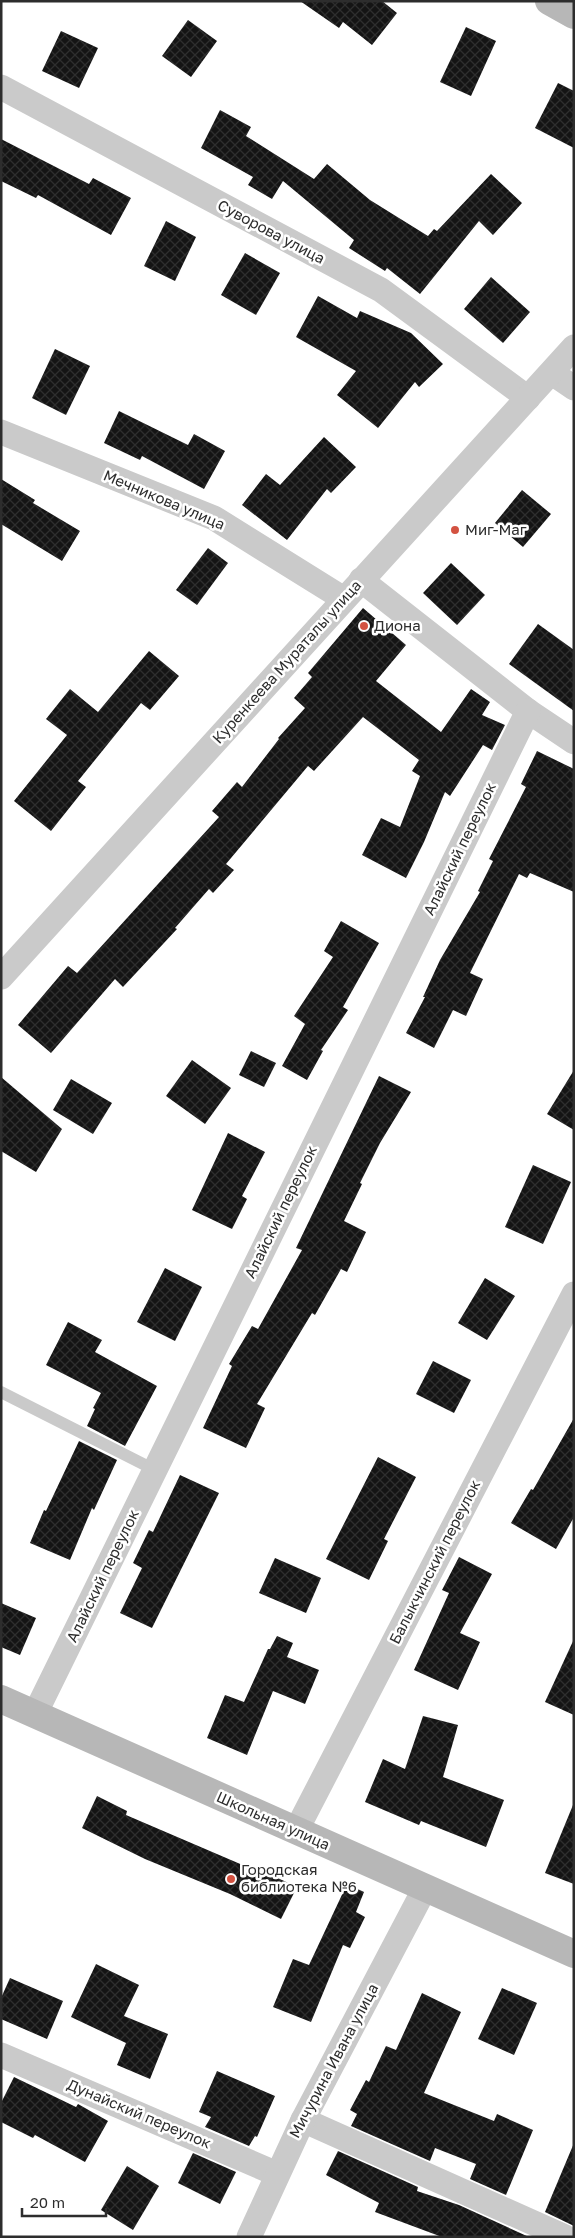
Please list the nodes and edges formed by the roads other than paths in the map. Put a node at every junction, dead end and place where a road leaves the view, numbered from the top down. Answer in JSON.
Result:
{"nodes":[{"id":1,"x":549,"y":1,"type":"edge"},
{"id":2,"x":574,"y":15,"type":"edge"},
{"id":3,"x":1,"y":88,"type":"edge"},
{"id":4,"x":574,"y":348,"type":"edge"},
{"id":5,"x":552,"y":372,"type":"junction"},
{"id":6,"x":574,"y":388,"type":"edge"},
{"id":7,"x":528,"y":398,"type":"junction"},
{"id":8,"x":1,"y":432,"type":"edge"},
{"id":9,"x":361,"y":580,"type":"junction"},
{"id":10,"x":344,"y":599,"type":"junction"},
{"id":11,"x":528,"y":710,"type":"junction"},
{"id":12,"x":574,"y":742,"type":"edge"},
{"id":13,"x":1,"y":977,"type":"edge"},
{"id":14,"x":574,"y":1294,"type":"edge"},
{"id":15,"x":1,"y":1392,"type":"edge"},
{"id":16,"x":155,"y":1470,"type":"junction"},
{"id":17,"x":1,"y":1698,"type":"edge"},
{"id":18,"x":35,"y":1714,"type":"junction"},
{"id":19,"x":296,"y":1831,"type":"junction"},
{"id":20,"x":425,"y":1888,"type":"junction"},
{"id":21,"x":574,"y":1954,"type":"edge"},
{"id":22,"x":1,"y":2055,"type":"edge"},
{"id":23,"x":302,"y":2120,"type":"junction"},
{"id":24,"x":277,"y":2174,"type":"junction"},
{"id":25,"x":249,"y":2237,"type":"edge"},
{"id":26,"x":565,"y":2237,"type":"edge"}],
"edges":[{"from":1,"to":2,"type":"street"},
{"from":3,"to":7,"type":"street","name":"Суворова улица"},
{"from":4,"to":5,"type":"street","name":"Куренкеева Мураталы улица"},
{"from":5,"to":6,"type":"street"},
{"from":5,"to":7,"type":"street","name":"Куренкеева Мураталы улица"},
{"from":7,"to":9,"type":"street","name":"Куренкеева Мураталы улица"},
{"from":8,"to":10,"type":"street","name":"Мечникова улица"},
{"from":9,"to":10,"type":"street","name":"Куренкеева Мураталы улица"},
{"from":9,"to":11,"type":"street"},
{"from":10,"to":13,"type":"street","name":"Куренкеева Мураталы улица"},
{"from":11,"to":12,"type":"street"},
{"from":11,"to":16,"type":"street","name":"Алайский переулок"},
{"from":14,"to":19,"type":"street","name":"Балыкчинский переулок"},
{"from":15,"to":16,"type":"lane"},
{"from":16,"to":18,"type":"street","name":"Алайский переулок"},
{"from":17,"to":18,"type":"street","name":"Школьная улица"},
{"from":18,"to":19,"type":"street","name":"Школьная улица"},
{"from":19,"to":20,"type":"street","name":"Школьная улица"},
{"from":20,"to":21,"type":"street","name":"Школьная улица"},
{"from":20,"to":23,"type":"street","name":"Мичурина Ивана улица"},
{"from":22,"to":24,"type":"street","name":"Дунайский переулок"},
{"from":23,"to":24,"type":"street","name":"Мичурина Ивана улица"},
{"from":23,"to":26,"type":"street"},
{"from":24,"to":25,"type":"street","name":"Мичурина Ивана улица"}]}
